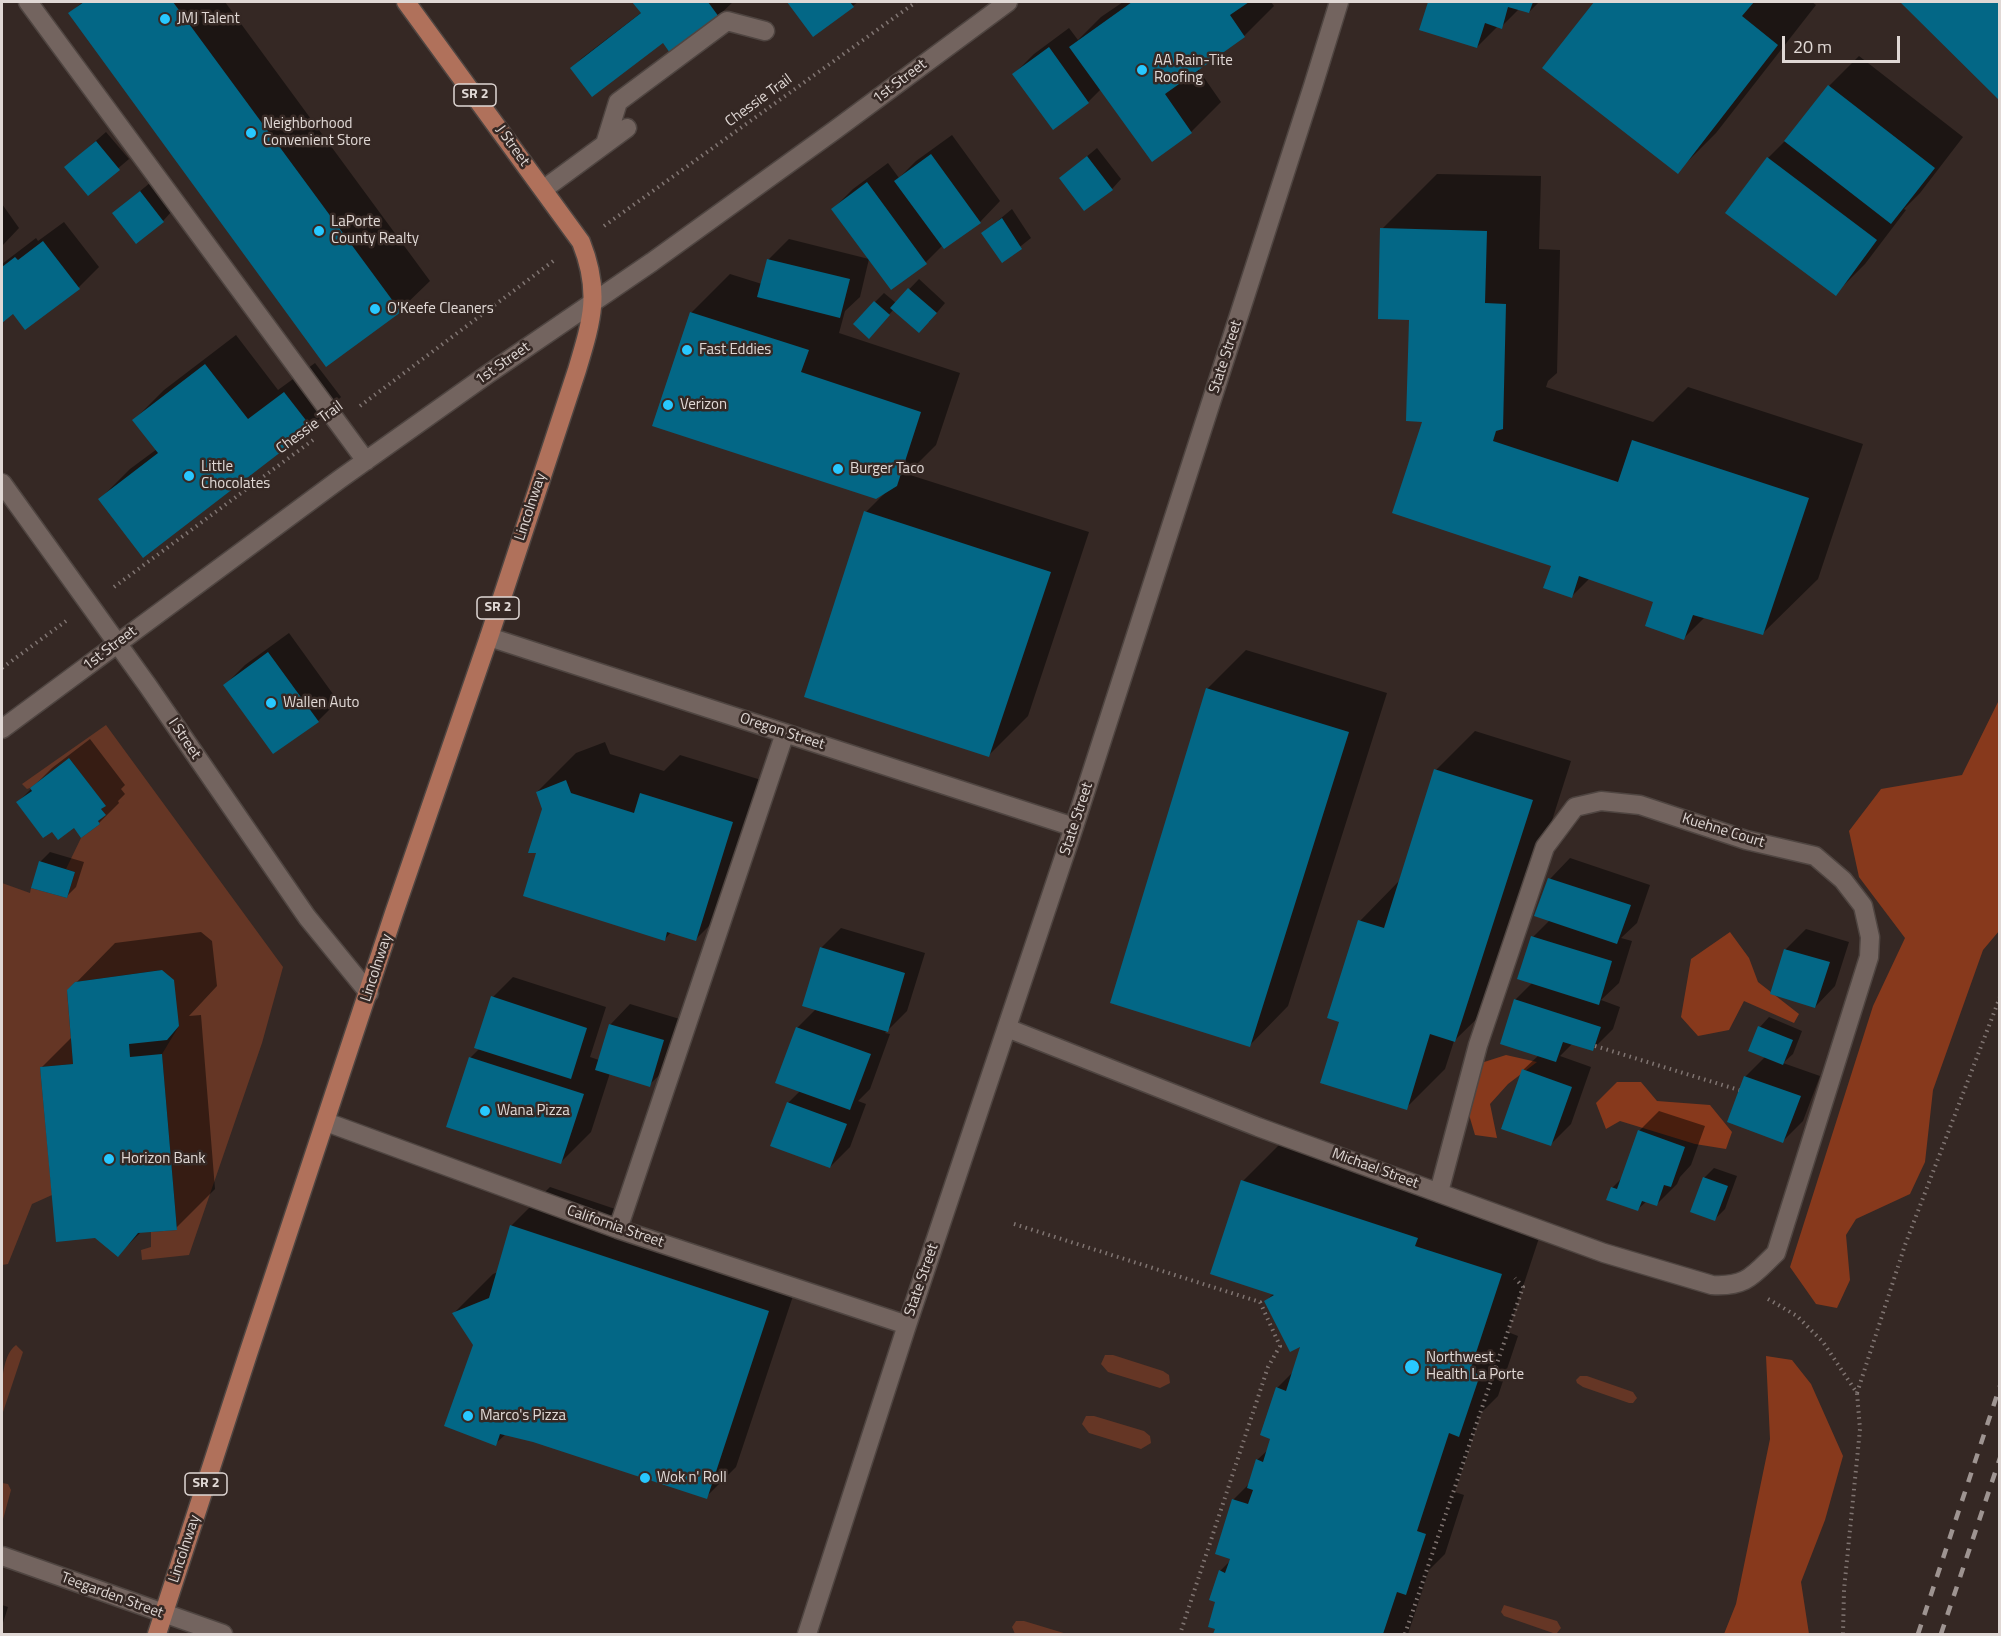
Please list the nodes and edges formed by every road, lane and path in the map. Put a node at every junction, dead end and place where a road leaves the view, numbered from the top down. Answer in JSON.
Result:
{"nodes":[{"id":1,"x":28,"y":2,"type":"edge"},
{"id":2,"x":406,"y":2,"type":"edge"},
{"id":3,"x":916,"y":2,"type":"edge"},
{"id":4,"x":1008,"y":2,"type":"edge"},
{"id":5,"x":1339,"y":2,"type":"edge"},
{"id":6,"x":765,"y":31,"type":"dead end"},
{"id":7,"x":627,"y":128,"type":"dead end"},
{"id":8,"x":605,"y":144,"type":"junction"},
{"id":9,"x":544,"y":189,"type":"junction"},
{"id":10,"x":616,"y":219,"type":"dead end"},
{"id":11,"x":543,"y":268,"type":"dead end"},
{"id":12,"x":593,"y":301,"type":"junction"},
{"id":13,"x":338,"y":422,"type":"junction"},
{"id":14,"x":366,"y":461,"type":"junction"},
{"id":15,"x":2,"y":483,"type":"edge"},
{"id":16,"x":89,"y":605,"type":"junction"},
{"id":17,"x":489,"y":637,"type":"junction"},
{"id":18,"x":117,"y":644,"type":"junction"},
{"id":19,"x":2,"y":668,"type":"edge"},
{"id":20,"x":2,"y":729,"type":"edge"},
{"id":21,"x":785,"y":734,"type":"junction"},
{"id":22,"x":1074,"y":827,"type":"junction"},
{"id":23,"x":369,"y":993,"type":"junction"},
{"id":24,"x":2000,"y":997,"type":"edge"},
{"id":25,"x":1007,"y":1028,"type":"junction"},
{"id":26,"x":1595,"y":1046,"type":"dead end"},
{"id":27,"x":1738,"y":1090,"type":"dead end"},
{"id":28,"x":326,"y":1122,"type":"junction"},
{"id":29,"x":1439,"y":1192,"type":"junction"},
{"id":30,"x":1014,"y":1224,"type":"dead end"},
{"id":31,"x":618,"y":1229,"type":"junction"},
{"id":32,"x":1515,"y":1278,"type":"dead end"},
{"id":33,"x":1744,"y":1281,"type":"junction"},
{"id":34,"x":907,"y":1325,"type":"junction"},
{"id":35,"x":1857,"y":1394,"type":"junction"},
{"id":36,"x":2,"y":1556,"type":"edge"},
{"id":37,"x":163,"y":1615,"type":"junction"},
{"id":38,"x":157,"y":1635,"type":"edge"},
{"id":39,"x":223,"y":1635,"type":"edge"},
{"id":40,"x":807,"y":1635,"type":"edge"},
{"id":41,"x":1180,"y":1635,"type":"edge"},
{"id":42,"x":1405,"y":1635,"type":"edge"},
{"id":43,"x":1844,"y":1635,"type":"edge"}],
"edges":[{"from":1,"to":13,"type":"street"},
{"from":2,"to":9,"type":"main road","name":"J Street","number":"SR 2"},
{"from":3,"to":10,"type":"path","name":"Chessie Trail"},
{"from":4,"to":12,"type":"street","name":"1st Street"},
{"from":5,"to":22,"type":"street","name":"State Street"},
{"from":6,"to":8,"type":"street"},
{"from":7,"to":8,"type":"street"},
{"from":8,"to":9,"type":"street"},
{"from":9,"to":12,"type":"main road","name":"J Street","number":"SR 2"},
{"from":11,"to":13,"type":"path","name":"Chessie Trail"},
{"from":12,"to":14,"type":"street","name":"1st Street"},
{"from":12,"to":17,"type":"main road","name":"Lincolnway","number":"SR 2"},
{"from":13,"to":14,"type":"street"},
{"from":13,"to":16,"type":"path","name":"Chessie Trail"},
{"from":14,"to":18,"type":"street","name":"1st Street"},
{"from":15,"to":16,"type":"street","name":"I Street"},
{"from":16,"to":18,"type":"street","name":"I Street"},
{"from":16,"to":19,"type":"path","name":"Chessie Trail"},
{"from":17,"to":21,"type":"street","name":"Oregon Street"},
{"from":17,"to":23,"type":"main road","name":"Lincolnway","number":"SR 2"},
{"from":18,"to":20,"type":"street","name":"1st Street"},
{"from":18,"to":23,"type":"street","name":"I Street"},
{"from":21,"to":22,"type":"street","name":"Oregon Street"},
{"from":21,"to":31,"type":"street"},
{"from":22,"to":25,"type":"street","name":"State Street"},
{"from":23,"to":28,"type":"main road","name":"Lincolnway","number":"SR 2"},
{"from":24,"to":35,"type":"path"},
{"from":25,"to":29,"type":"street","name":"Michael Street"},
{"from":25,"to":34,"type":"street","name":"State Street"},
{"from":26,"to":27,"type":"path"},
{"from":28,"to":31,"type":"street","name":"California Street"},
{"from":28,"to":37,"type":"main road","name":"Lincolnway","number":"SR 2"},
{"from":29,"to":33,"type":"street","name":"Michael Street"},
{"from":29,"to":33,"type":"street","name":"Kuehne Court"},
{"from":30,"to":41,"type":"path"},
{"from":31,"to":34,"type":"street","name":"California Street"},
{"from":32,"to":42,"type":"path"},
{"from":33,"to":35,"type":"path"},
{"from":34,"to":40,"type":"street","name":"State Street"},
{"from":35,"to":43,"type":"path"},
{"from":36,"to":37,"type":"street","name":"Teegarden Street"},
{"from":37,"to":38,"type":"main road","name":"Lincolnway","number":"SR 2"},
{"from":37,"to":39,"type":"street","name":"Teegarden Street"}]}
